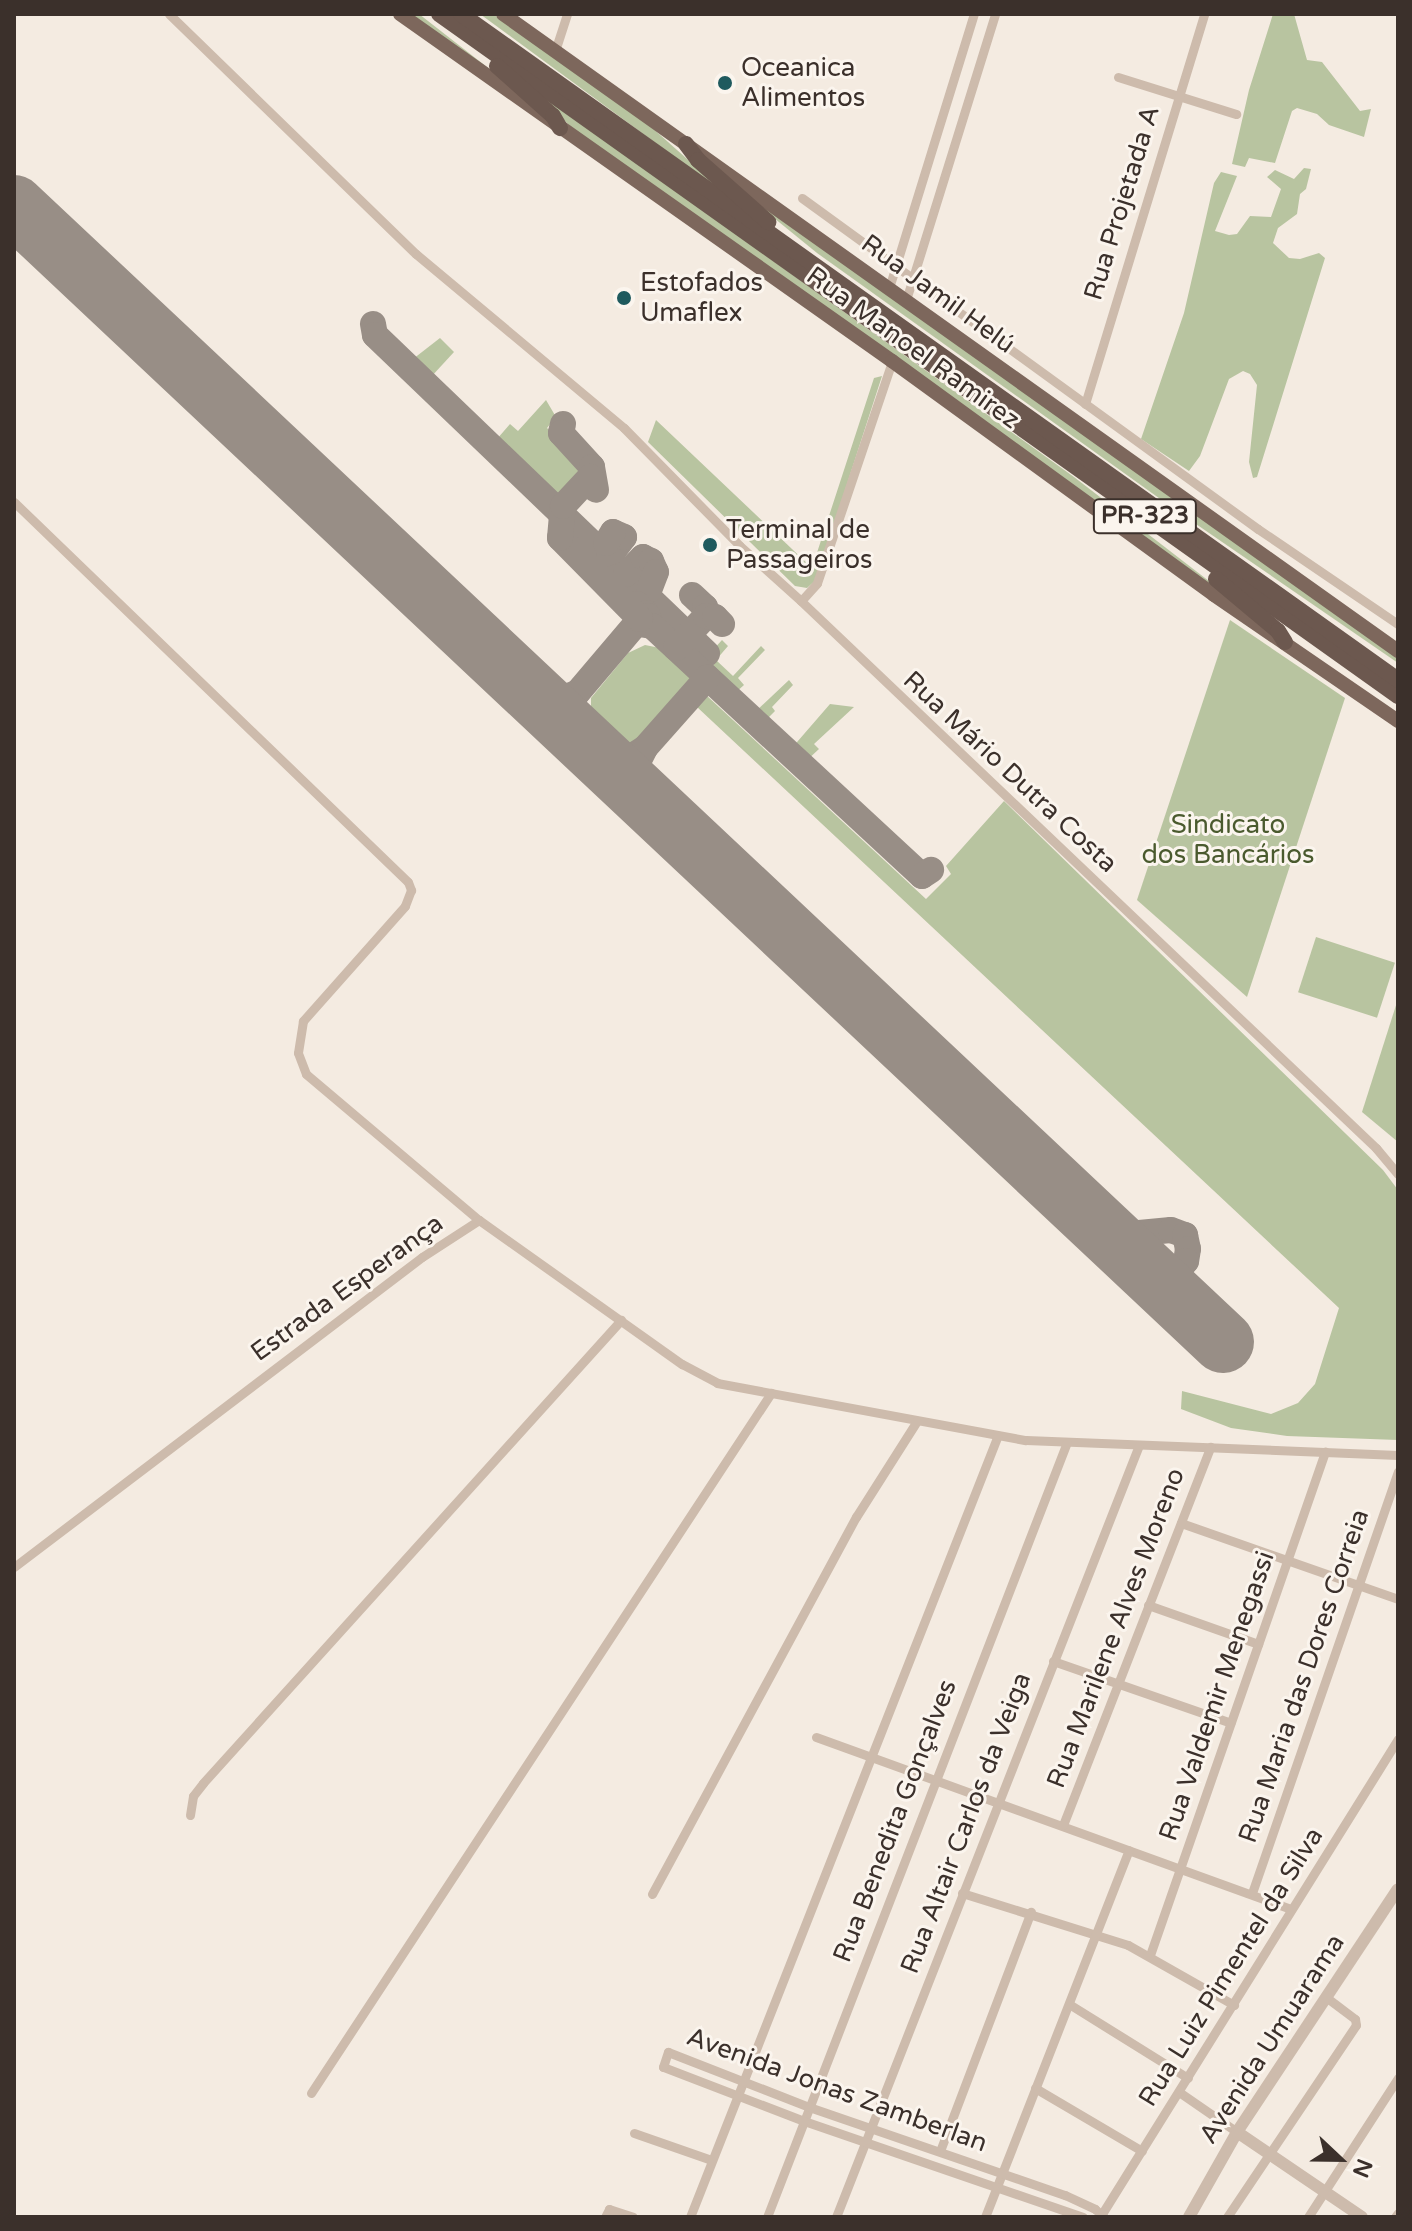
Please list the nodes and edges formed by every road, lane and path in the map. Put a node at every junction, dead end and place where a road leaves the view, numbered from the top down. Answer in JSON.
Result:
{"nodes":[{"id":1,"x":169,"y":14,"type":"edge"},
{"id":2,"x":400,"y":14,"type":"edge"},
{"id":3,"x":424,"y":14,"type":"edge"},
{"id":4,"x":439,"y":14,"type":"edge"},
{"id":5,"x":461,"y":14,"type":"edge"},
{"id":6,"x":503,"y":14,"type":"edge"},
{"id":7,"x":567,"y":14,"type":"edge"},
{"id":8,"x":974,"y":14,"type":"edge"},
{"id":9,"x":995,"y":14,"type":"edge"},
{"id":10,"x":1204,"y":14,"type":"edge"},
{"id":11,"x":965,"y":44,"type":"junction"},
{"id":12,"x":555,"y":51,"type":"junction"},
{"id":13,"x":984,"y":51,"type":"junction"},
{"id":14,"x":1118,"y":77,"type":"dead end"},
{"id":15,"x":1177,"y":96,"type":"junction"},
{"id":16,"x":1236,"y":114,"type":"dead end"},
{"id":17,"x":560,"y":128,"type":"junction"},
{"id":18,"x":686,"y":144,"type":"junction"},
{"id":19,"x":802,"y":198,"type":"dead end"},
{"id":20,"x":803,"y":257,"type":"junction"},
{"id":21,"x":897,"y":266,"type":"junction"},
{"id":22,"x":912,"y":277,"type":"junction"},
{"id":23,"x":889,"y":288,"type":"junction"},
{"id":24,"x":906,"y":300,"type":"junction"},
{"id":25,"x":892,"y":361,"type":"junction"},
{"id":26,"x":1085,"y":404,"type":"junction"},
{"id":27,"x":14,"y":502,"type":"edge"},
{"id":28,"x":1179,"y":541,"type":"junction"},
{"id":29,"x":801,"y":601,"type":"junction"},
{"id":30,"x":1398,"y":624,"type":"edge"},
{"id":31,"x":1285,"y":642,"type":"junction"},
{"id":32,"x":1398,"y":651,"type":"edge"},
{"id":33,"x":1398,"y":680,"type":"edge"},
{"id":34,"x":1398,"y":696,"type":"edge"},
{"id":35,"x":1398,"y":721,"type":"edge"},
{"id":36,"x":1398,"y":1174,"type":"edge"},
{"id":37,"x":479,"y":1220,"type":"junction"},
{"id":38,"x":621,"y":1320,"type":"junction"},
{"id":39,"x":771,"y":1393,"type":"junction"},
{"id":40,"x":917,"y":1421,"type":"junction"},
{"id":41,"x":998,"y":1435,"type":"junction"},
{"id":42,"x":1067,"y":1442,"type":"junction"},
{"id":43,"x":1139,"y":1445,"type":"junction"},
{"id":44,"x":1210,"y":1447,"type":"junction"},
{"id":45,"x":1325,"y":1452,"type":"junction"},
{"id":46,"x":1398,"y":1455,"type":"edge"},
{"id":47,"x":1398,"y":1472,"type":"edge"},
{"id":48,"x":1385,"y":1510,"type":"junction"},
{"id":49,"x":1398,"y":1515,"type":"edge"},
{"id":50,"x":1181,"y":1523,"type":"junction"},
{"id":51,"x":1287,"y":1559,"type":"junction"},
{"id":52,"x":14,"y":1567,"type":"edge"},
{"id":53,"x":1359,"y":1583,"type":"junction"},
{"id":54,"x":1398,"y":1599,"type":"edge"},
{"id":55,"x":1148,"y":1605,"type":"junction"},
{"id":56,"x":1258,"y":1644,"type":"junction"},
{"id":57,"x":1053,"y":1661,"type":"junction"},
{"id":58,"x":1118,"y":1684,"type":"junction"},
{"id":59,"x":1231,"y":1723,"type":"junction"},
{"id":60,"x":816,"y":1737,"type":"dead end"},
{"id":61,"x":1398,"y":1739,"type":"edge"},
{"id":62,"x":872,"y":1759,"type":"junction"},
{"id":63,"x":934,"y":1780,"type":"junction"},
{"id":64,"x":998,"y":1802,"type":"junction"},
{"id":65,"x":190,"y":1815,"type":"dead end"},
{"id":66,"x":1063,"y":1825,"type":"junction"},
{"id":67,"x":1129,"y":1850,"type":"junction"},
{"id":68,"x":1181,"y":1868,"type":"junction"},
{"id":69,"x":1398,"y":1889,"type":"edge"},
{"id":70,"x":962,"y":1893,"type":"junction"},
{"id":71,"x":1252,"y":1893,"type":"junction"},
{"id":72,"x":652,"y":1894,"type":"dead end"},
{"id":73,"x":1291,"y":1909,"type":"junction"},
{"id":74,"x":1031,"y":1912,"type":"junction"},
{"id":75,"x":1097,"y":1933,"type":"junction"},
{"id":76,"x":1150,"y":1955,"type":"junction"},
{"id":77,"x":1325,"y":1996,"type":"junction"},
{"id":78,"x":1069,"y":2004,"type":"junction"},
{"id":79,"x":1234,"y":2005,"type":"junction"},
{"id":80,"x":1188,"y":2078,"type":"junction"},
{"id":81,"x":1398,"y":2078,"type":"edge"},
{"id":82,"x":744,"y":2082,"type":"junction"},
{"id":83,"x":1035,"y":2088,"type":"junction"},
{"id":84,"x":1179,"y":2092,"type":"junction"},
{"id":85,"x":311,"y":2093,"type":"dead end"},
{"id":86,"x":739,"y":2096,"type":"junction"},
{"id":87,"x":809,"y":2107,"type":"junction"},
{"id":88,"x":804,"y":2121,"type":"junction"},
{"id":89,"x":871,"y":2127,"type":"junction"},
{"id":90,"x":1237,"y":2132,"type":"junction"},
{"id":91,"x":634,"y":2133,"type":"dead end"},
{"id":92,"x":866,"y":2142,"type":"junction"},
{"id":93,"x":940,"y":2151,"type":"junction"},
{"id":94,"x":1142,"y":2151,"type":"junction"},
{"id":95,"x":1268,"y":2156,"type":"junction"},
{"id":96,"x":711,"y":2160,"type":"junction"},
{"id":97,"x":1002,"y":2173,"type":"junction"},
{"id":98,"x":997,"y":2187,"type":"junction"},
{"id":99,"x":1324,"y":2193,"type":"junction"},
{"id":100,"x":1065,"y":2195,"type":"junction"},
{"id":101,"x":1058,"y":2213,"type":"edge"},
{"id":102,"x":605,"y":2217,"type":"edge"},
{"id":103,"x":633,"y":2217,"type":"edge"},
{"id":104,"x":690,"y":2217,"type":"edge"},
{"id":105,"x":767,"y":2217,"type":"edge"},
{"id":106,"x":836,"y":2217,"type":"edge"},
{"id":107,"x":985,"y":2217,"type":"edge"},
{"id":108,"x":1083,"y":2217,"type":"edge"},
{"id":109,"x":1101,"y":2217,"type":"edge"},
{"id":110,"x":1189,"y":2217,"type":"edge"},
{"id":111,"x":1227,"y":2217,"type":"edge"},
{"id":112,"x":1308,"y":2217,"type":"edge"},
{"id":113,"x":1362,"y":2217,"type":"edge"}],
"edges":[{"from":1,"to":29,"type":"street","name":"Rua Mário Dutra Costa"},
{"from":2,"to":17,"type":"main road","name":"Rua Manoel Ramirez"},
{"from":3,"to":17,"type":"highway"},
{"from":4,"to":28,"type":"highway","number":"PR-323"},
{"from":5,"to":20,"type":"highway","number":"PR-323"},
{"from":6,"to":12,"type":"main road","name":"Rua Jamil Helú"},
{"from":7,"to":12,"type":"street"},
{"from":8,"to":11,"type":"street"},
{"from":9,"to":13,"type":"street"},
{"from":10,"to":15,"type":"street","name":"Rua Projetada A"},
{"from":11,"to":13,"type":"street"},
{"from":11,"to":21,"type":"street"},
{"from":12,"to":18,"type":"main road","name":"Rua Jamil Helú"},
{"from":13,"to":22,"type":"street"},
{"from":14,"to":15,"type":"street"},
{"from":15,"to":16,"type":"street"},
{"from":15,"to":26,"type":"street","name":"Rua Projetada A"},
{"from":17,"to":25,"type":"main road","name":"Rua Manoel Ramirez"},
{"from":18,"to":20,"type":"highway"},
{"from":18,"to":23,"type":"main road","name":"Rua Jamil Helú"},
{"from":19,"to":21,"type":"street"},
{"from":20,"to":33,"type":"highway","number":"PR-323"},
{"from":21,"to":22,"type":"street"},
{"from":21,"to":23,"type":"street"},
{"from":22,"to":24,"type":"street"},
{"from":22,"to":26,"type":"street"},
{"from":23,"to":24,"type":"main road","name":"Rua Jamil Helú"},
{"from":24,"to":32,"type":"main road","name":"Rua Jamil Helú"},
{"from":25,"to":29,"type":"street"},
{"from":25,"to":31,"type":"main road","name":"Rua Manoel Ramirez"},
{"from":26,"to":30,"type":"street"},
{"from":27,"to":37,"type":"street"},
{"from":28,"to":31,"type":"highway"},
{"from":28,"to":34,"type":"highway","number":"PR-323"},
{"from":29,"to":36,"type":"street","name":"Rua Mário Dutra Costa"},
{"from":31,"to":35,"type":"main road","name":"Rua Manoel Ramirez"},
{"from":37,"to":38,"type":"street","name":"Estrada Esperança"},
{"from":37,"to":52,"type":"street","name":"Estrada Esperança"},
{"from":38,"to":39,"type":"street","name":"Estrada Esperança"},
{"from":38,"to":65,"type":"street"},
{"from":39,"to":40,"type":"street","name":"Estrada Esperança"},
{"from":39,"to":85,"type":"street"},
{"from":40,"to":41,"type":"street","name":"Estrada Esperança"},
{"from":40,"to":72,"type":"street"},
{"from":41,"to":42,"type":"street","name":"Estrada Esperança"},
{"from":41,"to":62,"type":"street"},
{"from":42,"to":43,"type":"street","name":"Estrada Esperança"},
{"from":42,"to":63,"type":"street","name":"Rua Benedita Gonçalves"},
{"from":43,"to":44,"type":"street","name":"Estrada Esperança"},
{"from":43,"to":57,"type":"street","name":"Rua Altair Carlos da Veiga"},
{"from":44,"to":45,"type":"street","name":"Estrada Esperança"},
{"from":44,"to":50,"type":"street","name":"Rua Marilene Alves Moreno"},
{"from":45,"to":46,"type":"street","name":"Estrada Esperança"},
{"from":45,"to":51,"type":"street","name":"Rua Valdemir Menegassi"},
{"from":47,"to":48,"type":"street","name":"Rua Maria das Dores Correia"},
{"from":48,"to":49,"type":"street"},
{"from":48,"to":53,"type":"street","name":"Rua Maria das Dores Correia"},
{"from":50,"to":51,"type":"street"},
{"from":50,"to":55,"type":"street","name":"Rua Marilene Alves Moreno"},
{"from":51,"to":53,"type":"street"},
{"from":51,"to":56,"type":"street","name":"Rua Valdemir Menegassi"},
{"from":53,"to":54,"type":"street"},
{"from":53,"to":71,"type":"street","name":"Rua Maria das Dores Correia"},
{"from":55,"to":56,"type":"street"},
{"from":55,"to":58,"type":"street","name":"Rua Marilene Alves Moreno"},
{"from":56,"to":59,"type":"street","name":"Rua Valdemir Menegassi"},
{"from":57,"to":58,"type":"street"},
{"from":57,"to":64,"type":"street","name":"Rua Altair Carlos da Veiga"},
{"from":58,"to":59,"type":"street"},
{"from":58,"to":66,"type":"street","name":"Rua Marilene Alves Moreno"},
{"from":59,"to":68,"type":"street","name":"Rua Valdemir Menegassi"},
{"from":60,"to":62,"type":"street"},
{"from":61,"to":73,"type":"street","name":"Rua Luiz Pimentel da Silva"},
{"from":62,"to":63,"type":"street"},
{"from":62,"to":82,"type":"street"},
{"from":63,"to":64,"type":"street"},
{"from":63,"to":87,"type":"street","name":"Rua Benedita Gonçalves"},
{"from":64,"to":66,"type":"street"},
{"from":64,"to":70,"type":"street","name":"Rua Altair Carlos da Veiga"},
{"from":66,"to":67,"type":"street"},
{"from":67,"to":68,"type":"street"},
{"from":67,"to":75,"type":"street"},
{"from":68,"to":71,"type":"street"},
{"from":68,"to":76,"type":"street","name":"Rua Valdemir Menegassi"},
{"from":69,"to":77,"type":"street","name":"Avenida Umuarama"},
{"from":70,"to":74,"type":"street"},
{"from":70,"to":89,"type":"street","name":"Rua Altair Carlos da Veiga"},
{"from":71,"to":73,"type":"street"},
{"from":73,"to":79,"type":"street","name":"Rua Luiz Pimentel da Silva"},
{"from":74,"to":75,"type":"street"},
{"from":74,"to":93,"type":"street"},
{"from":75,"to":76,"type":"street"},
{"from":75,"to":78,"type":"street"},
{"from":76,"to":79,"type":"street"},
{"from":77,"to":90,"type":"street","name":"Avenida Umuarama"},
{"from":77,"to":95,"type":"street"},
{"from":78,"to":80,"type":"street"},
{"from":78,"to":83,"type":"street"},
{"from":79,"to":80,"type":"street","name":"Rua Luiz Pimentel da Silva"},
{"from":80,"to":84,"type":"street","name":"Rua Luiz Pimentel da Silva"},
{"from":81,"to":99,"type":"street"},
{"from":82,"to":86,"type":"street"},
{"from":82,"to":86,"type":"street","name":"Avenida Jonas Zamberlan"},
{"from":82,"to":87,"type":"street","name":"Avenida Jonas Zamberlan"},
{"from":83,"to":94,"type":"street"},
{"from":83,"to":97,"type":"street"},
{"from":84,"to":90,"type":"street"},
{"from":84,"to":94,"type":"street","name":"Rua Luiz Pimentel da Silva"},
{"from":86,"to":88,"type":"street","name":"Avenida Jonas Zamberlan"},
{"from":86,"to":96,"type":"street"},
{"from":87,"to":88,"type":"street","name":"Rua Benedita Gonçalves"},
{"from":87,"to":89,"type":"street","name":"Avenida Jonas Zamberlan"},
{"from":88,"to":92,"type":"street","name":"Avenida Jonas Zamberlan"},
{"from":88,"to":105,"type":"street","name":"Rua Benedita Gonçalves"},
{"from":89,"to":92,"type":"street","name":"Rua Altair Carlos da Veiga"},
{"from":89,"to":93,"type":"street","name":"Avenida Jonas Zamberlan"},
{"from":90,"to":95,"type":"street"},
{"from":90,"to":110,"type":"street","name":"Avenida Umuarama"},
{"from":91,"to":96,"type":"street"},
{"from":92,"to":98,"type":"street","name":"Avenida Jonas Zamberlan"},
{"from":92,"to":106,"type":"street","name":"Rua Altair Carlos da Veiga"},
{"from":93,"to":97,"type":"street","name":"Avenida Jonas Zamberlan"},
{"from":94,"to":109,"type":"street","name":"Rua Luiz Pimentel da Silva"},
{"from":95,"to":99,"type":"street"},
{"from":95,"to":111,"type":"street"},
{"from":96,"to":104,"type":"street"},
{"from":97,"to":98,"type":"street"},
{"from":97,"to":100,"type":"street","name":"Avenida Jonas Zamberlan"},
{"from":98,"to":101,"type":"street","name":"Avenida Jonas Zamberlan"},
{"from":98,"to":107,"type":"street"},
{"from":99,"to":112,"type":"street"},
{"from":99,"to":113,"type":"street"},
{"from":100,"to":101,"type":"street"},
{"from":100,"to":109,"type":"street","name":"Avenida Jonas Zamberlan"},
{"from":101,"to":108,"type":"street","name":"Avenida Jonas Zamberlan"},
{"from":102,"to":103,"type":"street"}]}
